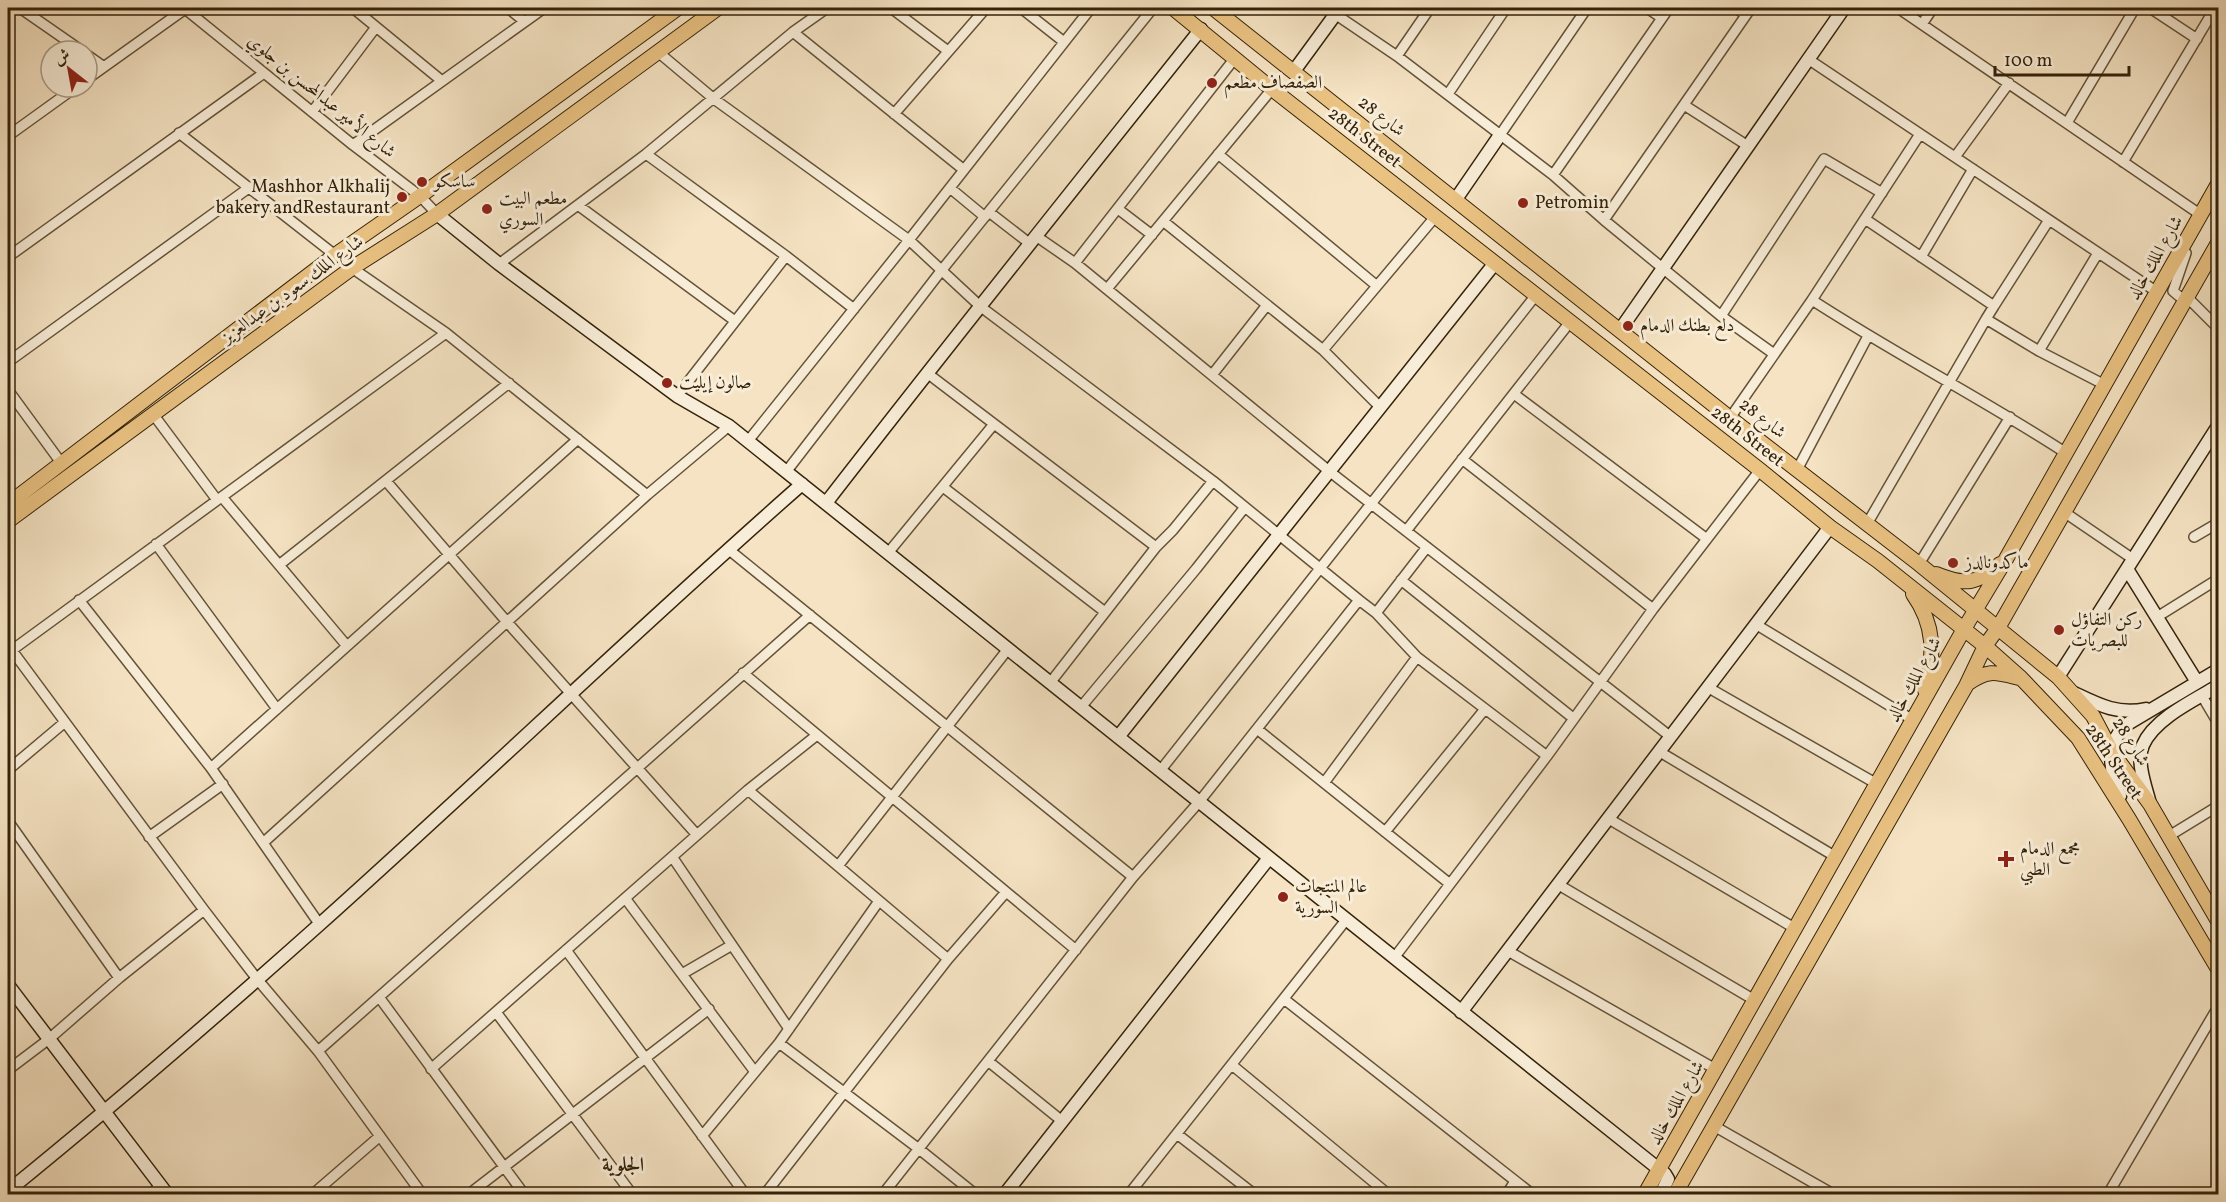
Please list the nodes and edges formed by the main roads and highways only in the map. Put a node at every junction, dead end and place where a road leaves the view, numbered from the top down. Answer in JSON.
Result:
{"nodes":[{"id":1,"x":676,"y":8,"type":"edge"},
{"id":2,"x":718,"y":8,"type":"edge"},
{"id":3,"x":1173,"y":8,"type":"edge"},
{"id":4,"x":1213,"y":8,"type":"edge"},
{"id":5,"x":2218,"y":184,"type":"edge"},
{"id":6,"x":2218,"y":243,"type":"edge"},
{"id":7,"x":8,"y":504,"type":"edge"},
{"id":8,"x":8,"y":521,"type":"edge"},
{"id":9,"x":2006,"y":559,"type":"junction"},
{"id":10,"x":1922,"y":567,"type":"junction"},
{"id":11,"x":1903,"y":580,"type":"junction"},
{"id":12,"x":2012,"y":603,"type":"junction"},
{"id":13,"x":1976,"y":610,"type":"junction"},
{"id":14,"x":1998,"y":628,"type":"junction"},
{"id":15,"x":1964,"y":629,"type":"junction"},
{"id":16,"x":1985,"y":646,"type":"junction"},
{"id":17,"x":2021,"y":648,"type":"junction"},
{"id":18,"x":2021,"y":678,"type":"junction"},
{"id":19,"x":1966,"y":686,"type":"junction"},
{"id":20,"x":1921,"y":705,"type":"junction"},
{"id":21,"x":2218,"y":921,"type":"edge"},
{"id":22,"x":2218,"y":969,"type":"edge"},
{"id":23,"x":1645,"y":1194,"type":"edge"},
{"id":24,"x":1675,"y":1194,"type":"edge"}],
"edges":[{"from":1,"to":7,"type":"main road","name":"شارع الملك سعود بن عبدالعزيز"},
{"from":2,"to":8,"type":"main road","name":"شارع الملك سعود بن عبدالعزيز"},
{"from":3,"to":11,"type":"main road","name":"28th Street"},
{"from":4,"to":10,"type":"main road","name":"شارع 28"},
{"from":5,"to":9,"type":"main road","name":"شارع الملك خالد"},
{"from":6,"to":12,"type":"main road"},
{"from":9,"to":10,"type":"main road"},
{"from":9,"to":13,"type":"main road","name":"شارع الملك خالد"},
{"from":10,"to":13,"type":"main road","name":"شارع 28"},
{"from":11,"to":15,"type":"main road","name":"28th Street"},
{"from":11,"to":20,"type":"main road"},
{"from":12,"to":14,"type":"main road"},
{"from":12,"to":17,"type":"main road"},
{"from":13,"to":14,"type":"main road","name":"شارع 28"},
{"from":13,"to":15,"type":"main road","name":"شارع الملك خالد"},
{"from":14,"to":16,"type":"main road"},
{"from":14,"to":17,"type":"main road","name":"شارع 28"},
{"from":15,"to":16,"type":"main road","name":"28th Street"},
{"from":15,"to":20,"type":"main road","name":"شارع الملك خالد"},
{"from":16,"to":18,"type":"main road","name":"28th Street"},
{"from":16,"to":19,"type":"main road"},
{"from":17,"to":21,"type":"main road","name":"شارع 28"},
{"from":18,"to":19,"type":"main road"},
{"from":18,"to":22,"type":"main road","name":"28th Street"},
{"from":19,"to":24,"type":"main road"},
{"from":20,"to":23,"type":"main road","name":"شارع الملك خالد"}]}
